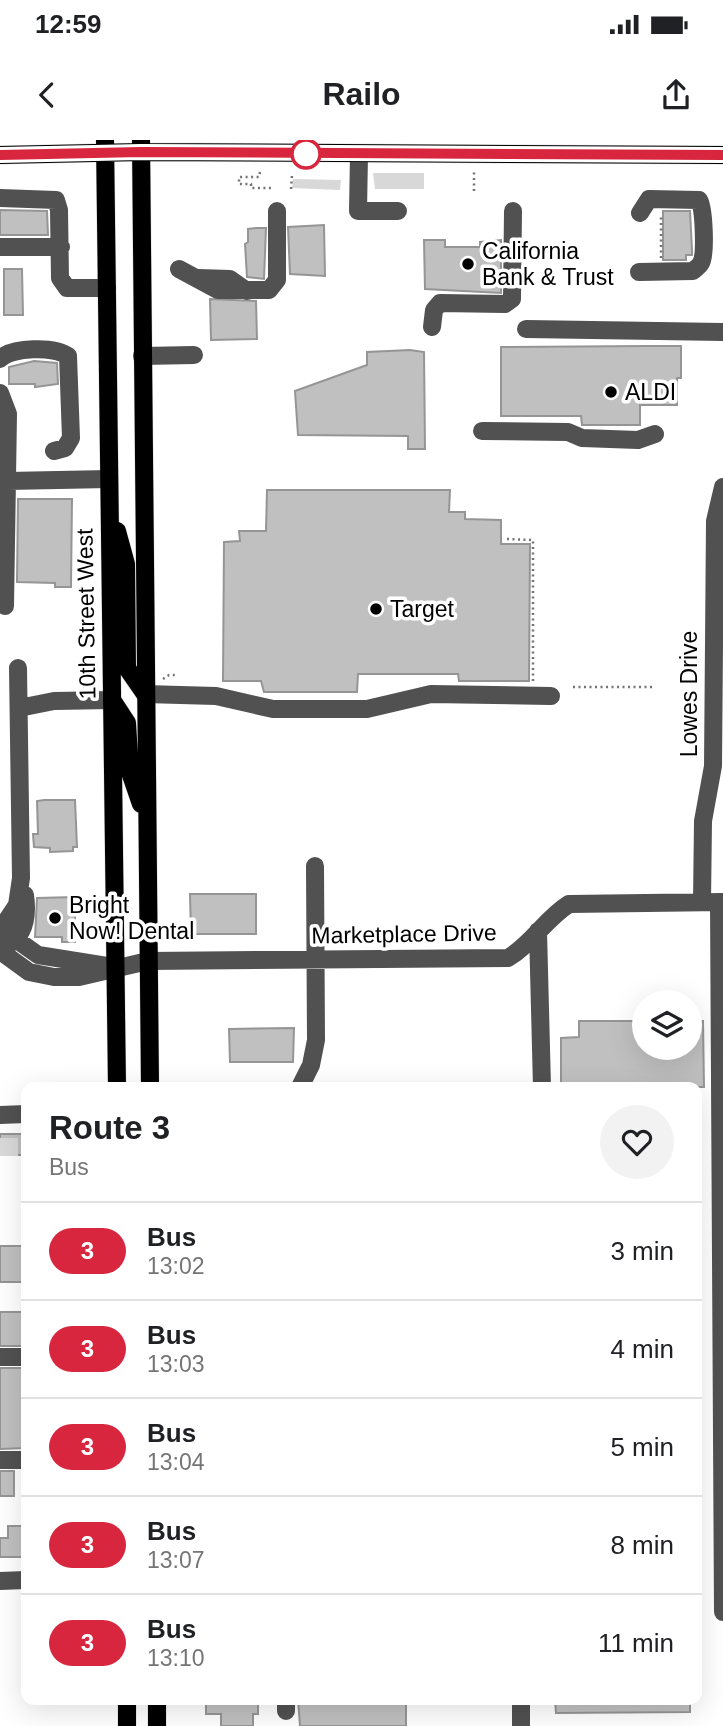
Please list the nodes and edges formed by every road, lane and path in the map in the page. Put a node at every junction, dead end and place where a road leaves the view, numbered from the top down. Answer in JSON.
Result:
{"nodes":[{"id":1,"x":105,"y":146,"type":"edge"},
{"id":2,"x":141,"y":146,"type":"edge"},
{"id":3,"x":0,"y":155,"type":"edge"},
{"id":4,"x":359,"y":155,"type":"junction"},
{"id":5,"x":723,"y":155,"type":"edge"},
{"id":6,"x":474,"y":170,"type":"dead end"},
{"id":7,"x":260,"y":172,"type":"dead end"},
{"id":8,"x":292,"y":175,"type":"dead end"},
{"id":9,"x":271,"y":188,"type":"dead end"},
{"id":10,"x":291,"y":189,"type":"dead end"},
{"id":11,"x":474,"y":191,"type":"dead end"},
{"id":12,"x":0,"y":198,"type":"edge"},
{"id":13,"x":662,"y":205,"type":"dead end"},
{"id":14,"x":277,"y":211,"type":"dead end"},
{"id":15,"x":398,"y":211,"type":"dead end"},
{"id":16,"x":513,"y":211,"type":"dead end"},
{"id":17,"x":640,"y":213,"type":"dead end"},
{"id":18,"x":0,"y":247,"type":"edge"},
{"id":19,"x":61,"y":247,"type":"junction"},
{"id":20,"x":661,"y":262,"type":"dead end"},
{"id":21,"x":179,"y":269,"type":"dead end"},
{"id":22,"x":639,"y":275,"type":"dead end"},
{"id":23,"x":107,"y":288,"type":"junction"},
{"id":24,"x":432,"y":327,"type":"dead end"},
{"id":25,"x":526,"y":329,"type":"dead end"},
{"id":26,"x":723,"y":332,"type":"edge"},
{"id":27,"x":194,"y":355,"type":"dead end"},
{"id":28,"x":142,"y":356,"type":"junction"},
{"id":29,"x":0,"y":359,"type":"edge"},
{"id":30,"x":0,"y":393,"type":"edge"},
{"id":31,"x":482,"y":431,"type":"dead end"},
{"id":32,"x":655,"y":433,"type":"dead end"},
{"id":33,"x":54,"y":451,"type":"dead end"},
{"id":34,"x":109,"y":479,"type":"junction"},
{"id":35,"x":7,"y":481,"type":"junction"},
{"id":36,"x":723,"y":487,"type":"edge"},
{"id":37,"x":110,"y":504,"type":"junction"},
{"id":38,"x":507,"y":539,"type":"dead end"},
{"id":39,"x":5,"y":606,"type":"dead end"},
{"id":40,"x":18,"y":668,"type":"dead end"},
{"id":41,"x":176,"y":675,"type":"dead end"},
{"id":42,"x":163,"y":680,"type":"dead end"},
{"id":43,"x":525,"y":683,"type":"dead end"},
{"id":44,"x":573,"y":687,"type":"dead end"},
{"id":45,"x":654,"y":687,"type":"dead end"},
{"id":46,"x":145,"y":694,"type":"junction"},
{"id":47,"x":551,"y":696,"type":"dead end"},
{"id":48,"x":112,"y":700,"type":"junction"},
{"id":49,"x":19,"y":708,"type":"junction"},
{"id":50,"x":146,"y":821,"type":"junction"},
{"id":51,"x":315,"y":866,"type":"dead end"},
{"id":52,"x":715,"y":902,"type":"edge"},
{"id":53,"x":538,"y":930,"type":"junction"},
{"id":54,"x":3,"y":939,"type":"edge"},
{"id":55,"x":314,"y":960,"type":"junction"},
{"id":56,"x":148,"y":961,"type":"junction"},
{"id":57,"x":114,"y":967,"type":"junction"},
{"id":58,"x":117,"y":1082,"type":"edge"},
{"id":59,"x":150,"y":1082,"type":"edge"},
{"id":60,"x":302,"y":1082,"type":"edge"},
{"id":61,"x":542,"y":1082,"type":"edge"},
{"id":62,"x":21,"y":1114,"type":"edge"},
{"id":63,"x":0,"y":1115,"type":"edge"},
{"id":64,"x":0,"y":1357,"type":"edge"},
{"id":65,"x":21,"y":1357,"type":"edge"},
{"id":66,"x":0,"y":1460,"type":"edge"},
{"id":67,"x":21,"y":1460,"type":"edge"},
{"id":68,"x":21,"y":1580,"type":"edge"},
{"id":69,"x":0,"y":1581,"type":"edge"},
{"id":70,"x":723,"y":1612,"type":"edge"},
{"id":71,"x":127,"y":1705,"type":"edge"},
{"id":72,"x":157,"y":1705,"type":"edge"},
{"id":73,"x":521,"y":1705,"type":"edge"},
{"id":74,"x":127,"y":1726,"type":"edge"},
{"id":75,"x":157,"y":1726,"type":"edge"},
{"id":76,"x":521,"y":1726,"type":"edge"}],
"edges":[{"from":1,"to":2,"type":"main road"},
{"from":1,"to":3,"type":"main road"},
{"from":1,"to":23,"type":"main road","name":"10th Street West"},
{"from":2,"to":4,"type":"main road"},
{"from":2,"to":28,"type":"main road"},
{"from":4,"to":5,"type":"main road"},
{"from":4,"to":15,"type":"street"},
{"from":6,"to":11,"type":"path"},
{"from":7,"to":9,"type":"path"},
{"from":8,"to":10,"type":"path"},
{"from":12,"to":19,"type":"street"},
{"from":13,"to":20,"type":"path"},
{"from":14,"to":21,"type":"street"},
{"from":16,"to":24,"type":"street"},
{"from":17,"to":22,"type":"street"},
{"from":18,"to":19,"type":"street"},
{"from":19,"to":23,"type":"street"},
{"from":23,"to":34,"type":"main road","name":"10th Street West"},
{"from":25,"to":26,"type":"street"},
{"from":27,"to":28,"type":"street"},
{"from":28,"to":46,"type":"main road"},
{"from":29,"to":33,"type":"street"},
{"from":30,"to":35,"type":"street"},
{"from":31,"to":32,"type":"street"},
{"from":34,"to":35,"type":"street"},
{"from":34,"to":37,"type":"main road","name":"10th Street West"},
{"from":35,"to":39,"type":"street"},
{"from":36,"to":52,"type":"street","name":"Lowes Drive"},
{"from":37,"to":46,"type":"main road"},
{"from":37,"to":48,"type":"main road","name":"10th Street West"},
{"from":38,"to":43,"type":"path"},
{"from":40,"to":49,"type":"street"},
{"from":41,"to":42,"type":"path"},
{"from":44,"to":45,"type":"path"},
{"from":46,"to":47,"type":"street"},
{"from":46,"to":50,"type":"main road"},
{"from":48,"to":49,"type":"street"},
{"from":48,"to":50,"type":"main road"},
{"from":48,"to":57,"type":"main road","name":"10th Street West"},
{"from":49,"to":54,"type":"street"},
{"from":50,"to":56,"type":"main road"},
{"from":51,"to":55,"type":"street"},
{"from":52,"to":53,"type":"street","name":"Marketplace Drive"},
{"from":52,"to":70,"type":"street","name":"Lowes Drive"},
{"from":53,"to":55,"type":"street","name":"Marketplace Drive"},
{"from":53,"to":61,"type":"street"},
{"from":54,"to":57,"type":"street","name":"Marketplace Drive"},
{"from":55,"to":56,"type":"street","name":"Marketplace Drive"},
{"from":55,"to":60,"type":"street"},
{"from":56,"to":57,"type":"street","name":"Marketplace Drive"},
{"from":56,"to":59,"type":"main road"},
{"from":57,"to":58,"type":"main road","name":"10th Street West"},
{"from":62,"to":63,"type":"street"},
{"from":64,"to":65,"type":"street"},
{"from":66,"to":67,"type":"street"},
{"from":68,"to":69,"type":"street"},
{"from":71,"to":74,"type":"main road"},
{"from":72,"to":75,"type":"main road"},
{"from":73,"to":76,"type":"street"}]}
